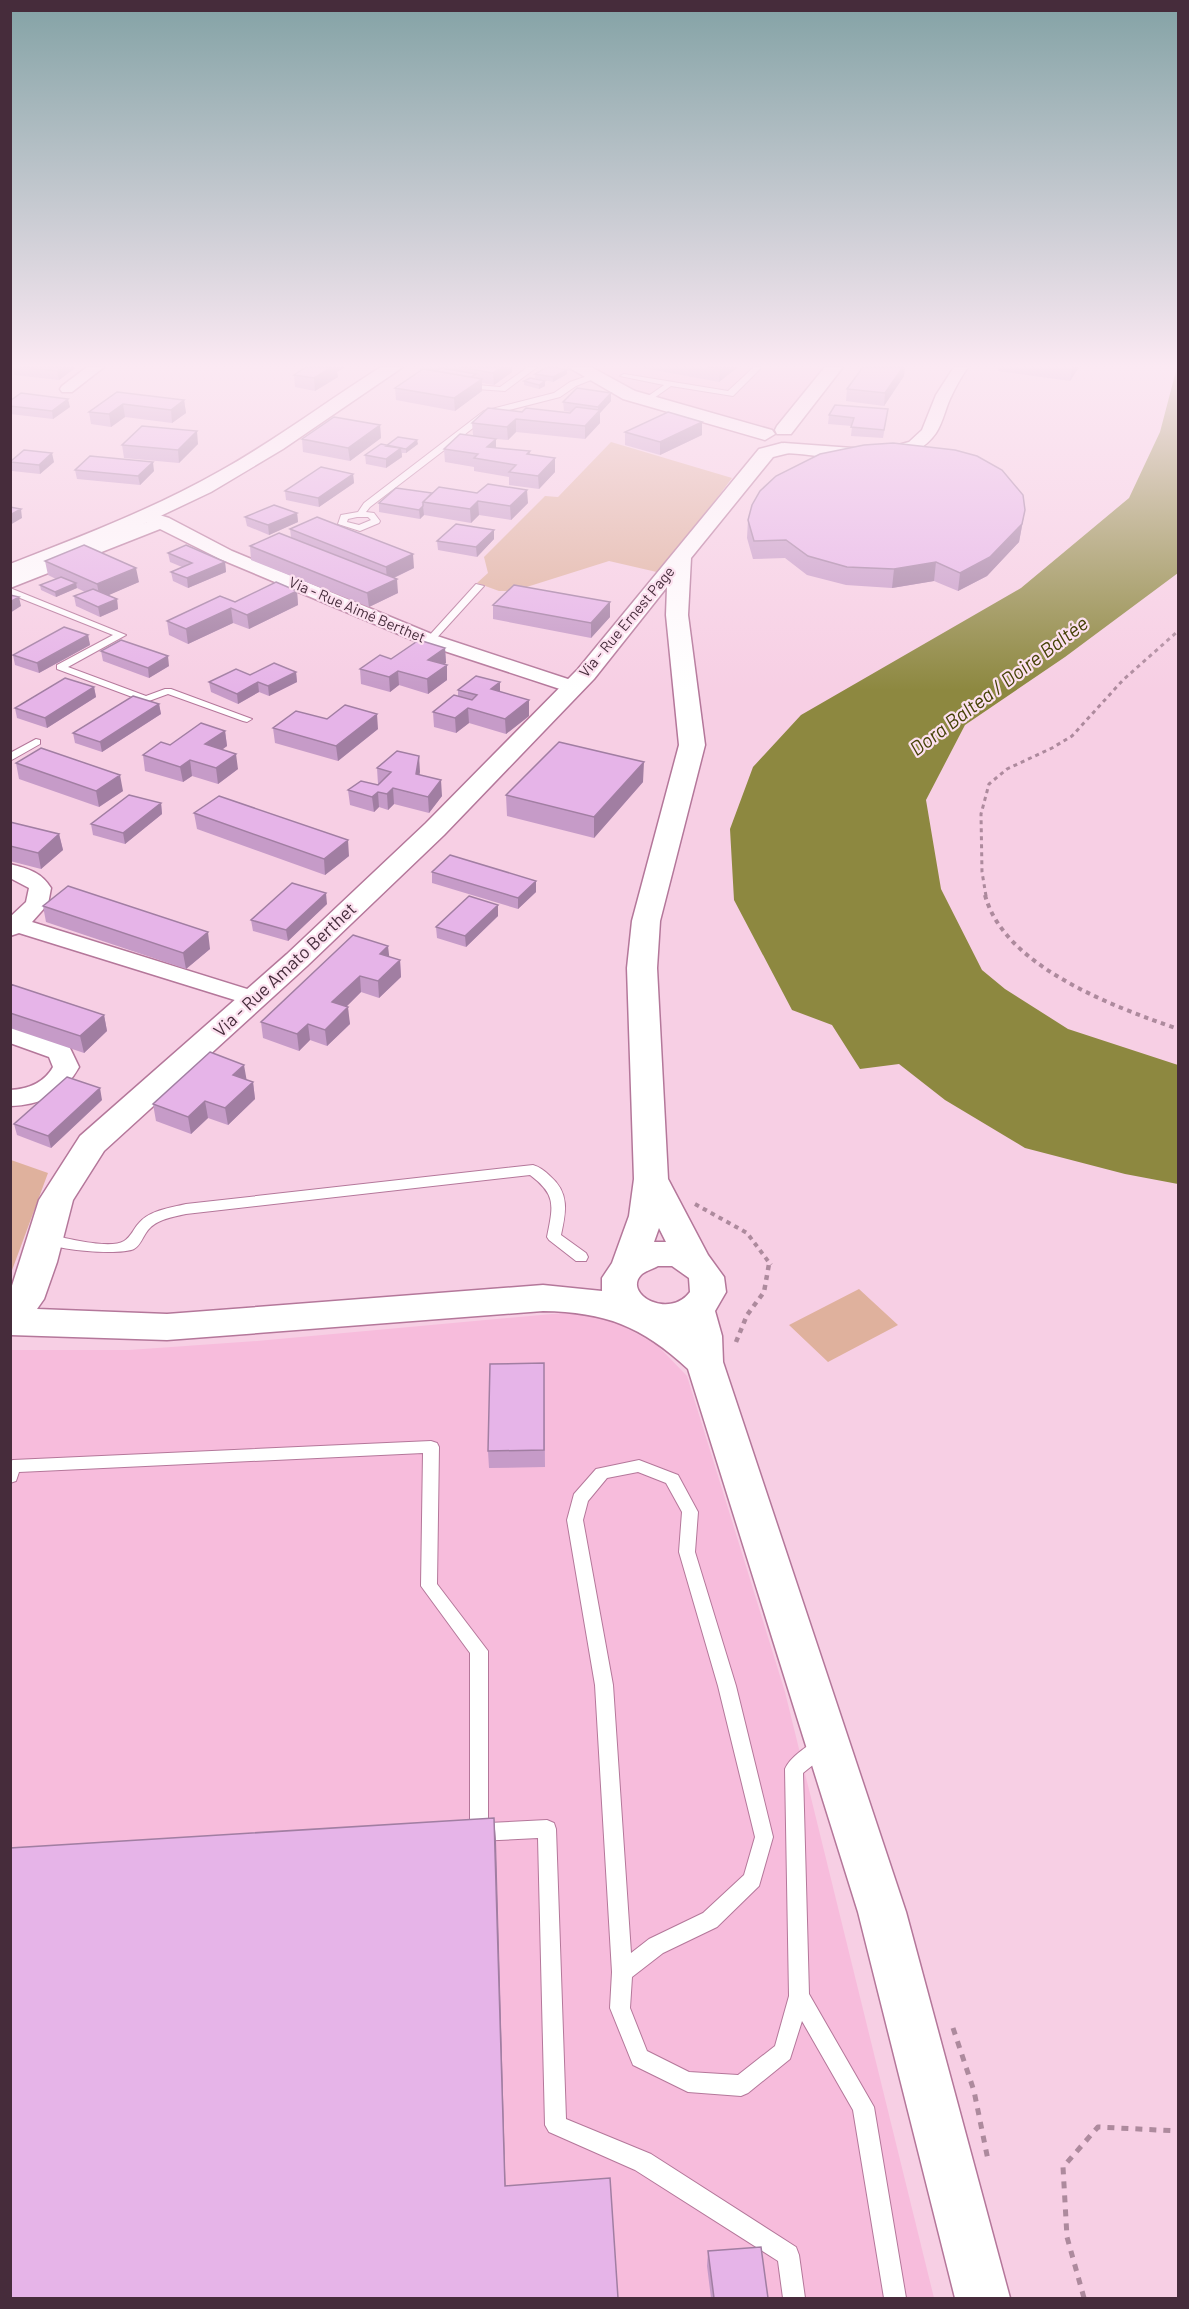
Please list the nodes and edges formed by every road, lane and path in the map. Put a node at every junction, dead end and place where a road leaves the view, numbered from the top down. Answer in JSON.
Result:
{"nodes":[{"id":1,"x":212,"y":475,"type":"edge"},
{"id":2,"x":228,"y":475,"type":"edge"},
{"id":3,"x":406,"y":475,"type":"edge"},
{"id":4,"x":748,"y":475,"type":"edge"},
{"id":5,"x":361,"y":514,"type":"dead end"},
{"id":6,"x":155,"y":519,"type":"junction"},
{"id":7,"x":680,"y":557,"type":"junction"},
{"id":8,"x":10,"y":563,"type":"edge"},
{"id":9,"x":10,"y":572,"type":"edge"},
{"id":10,"x":10,"y":584,"type":"edge"},
{"id":11,"x":479,"y":586,"type":"dead end"},
{"id":12,"x":10,"y":591,"type":"edge"},
{"id":13,"x":1179,"y":630,"type":"edge"},
{"id":14,"x":430,"y":640,"type":"junction"},
{"id":15,"x":573,"y":687,"type":"junction"},
{"id":16,"x":247,"y":719,"type":"dead end"},
{"id":17,"x":36,"y":742,"type":"dead end"},
{"id":18,"x":10,"y":758,"type":"edge"},
{"id":19,"x":10,"y":871,"type":"edge"},
{"id":20,"x":13,"y":927,"type":"edge"},
{"id":21,"x":254,"y":999,"type":"junction"},
{"id":22,"x":1179,"y":1029,"type":"edge"},
{"id":23,"x":10,"y":1034,"type":"edge"},
{"id":24,"x":10,"y":1098,"type":"edge"},
{"id":25,"x":651,"y":1179,"type":"junction"},
{"id":26,"x":45,"y":1239,"type":"junction"},
{"id":27,"x":581,"y":1257,"type":"dead end"},
{"id":28,"x":694,"y":1262,"type":"junction"},
{"id":29,"x":625,"y":1269,"type":"junction"},
{"id":30,"x":23,"y":1282,"type":"edge"},
{"id":31,"x":543,"y":1298,"type":"junction"},
{"id":32,"x":696,"y":1309,"type":"junction"},
{"id":33,"x":10,"y":1311,"type":"edge"},
{"id":34,"x":635,"y":1311,"type":"junction"},
{"id":35,"x":10,"y":1322,"type":"edge"},
{"id":36,"x":97,"y":1323,"type":"junction"},
{"id":37,"x":719,"y":1355,"type":"junction"},
{"id":38,"x":10,"y":1477,"type":"edge"},
{"id":39,"x":828,"y":1743,"type":"junction"},
{"id":40,"x":479,"y":1832,"type":"junction"},
{"id":41,"x":456,"y":1833,"type":"edge"},
{"id":42,"x":622,"y":1972,"type":"junction"},
{"id":43,"x":799,"y":1996,"type":"junction"},
{"id":44,"x":951,"y":2024,"type":"dead end"},
{"id":45,"x":1179,"y":2131,"type":"edge"},
{"id":46,"x":991,"y":2172,"type":"dead end"},
{"id":47,"x":794,"y":2298,"type":"edge"},
{"id":48,"x":895,"y":2298,"type":"edge"},
{"id":49,"x":983,"y":2298,"type":"edge"},
{"id":50,"x":1084,"y":2298,"type":"edge"}],
"edges":[{"from":1,"to":8,"type":"street"},
{"from":2,"to":6,"type":"street"},
{"from":3,"to":5,"type":"lane"},
{"from":4,"to":7,"type":"street","name":"Via - Rue Ernest Page"},
{"from":6,"to":9,"type":"street"},
{"from":6,"to":10,"type":"street"},
{"from":6,"to":14,"type":"street","name":"Via - Rue Aimé Berthet"},
{"from":7,"to":15,"type":"street","name":"Via - Rue Ernest Page"},
{"from":7,"to":25,"type":"street"},
{"from":11,"to":14,"type":"lane"},
{"from":12,"to":16,"type":"lane"},
{"from":13,"to":22,"type":"path"},
{"from":14,"to":15,"type":"street","name":"Via - Rue Aimé Berthet"},
{"from":15,"to":21,"type":"street","name":"Via - Rue Amato Berthet"},
{"from":17,"to":18,"type":"lane"},
{"from":19,"to":20,"type":"street"},
{"from":20,"to":21,"type":"street"},
{"from":21,"to":26,"type":"street","name":"Via - Rue Amato Berthet"},
{"from":23,"to":24,"type":"street"},
{"from":25,"to":28,"type":"street"},
{"from":25,"to":29,"type":"street"},
{"from":25,"to":37,"type":"path"},
{"from":26,"to":27,"type":"lane"},
{"from":26,"to":30,"type":"street","name":"Via - Rue Amato Berthet"},
{"from":28,"to":29,"type":"street"},
{"from":28,"to":32,"type":"street"},
{"from":29,"to":31,"type":"street"},
{"from":29,"to":34,"type":"street"},
{"from":30,"to":33,"type":"street","name":"Via - Rue Amato Berthet"},
{"from":30,"to":36,"type":"street"},
{"from":31,"to":34,"type":"street"},
{"from":31,"to":36,"type":"street"},
{"from":32,"to":34,"type":"street"},
{"from":32,"to":37,"type":"street"},
{"from":34,"to":37,"type":"street"},
{"from":35,"to":36,"type":"street"},
{"from":37,"to":39,"type":"street"},
{"from":38,"to":40,"type":"lane"},
{"from":39,"to":43,"type":"lane"},
{"from":39,"to":49,"type":"street"},
{"from":40,"to":41,"type":"lane"},
{"from":40,"to":47,"type":"lane"},
{"from":42,"to":42,"type":"lane"},
{"from":42,"to":43,"type":"lane"},
{"from":43,"to":48,"type":"lane"},
{"from":44,"to":46,"type":"path"},
{"from":45,"to":50,"type":"path"}]}
